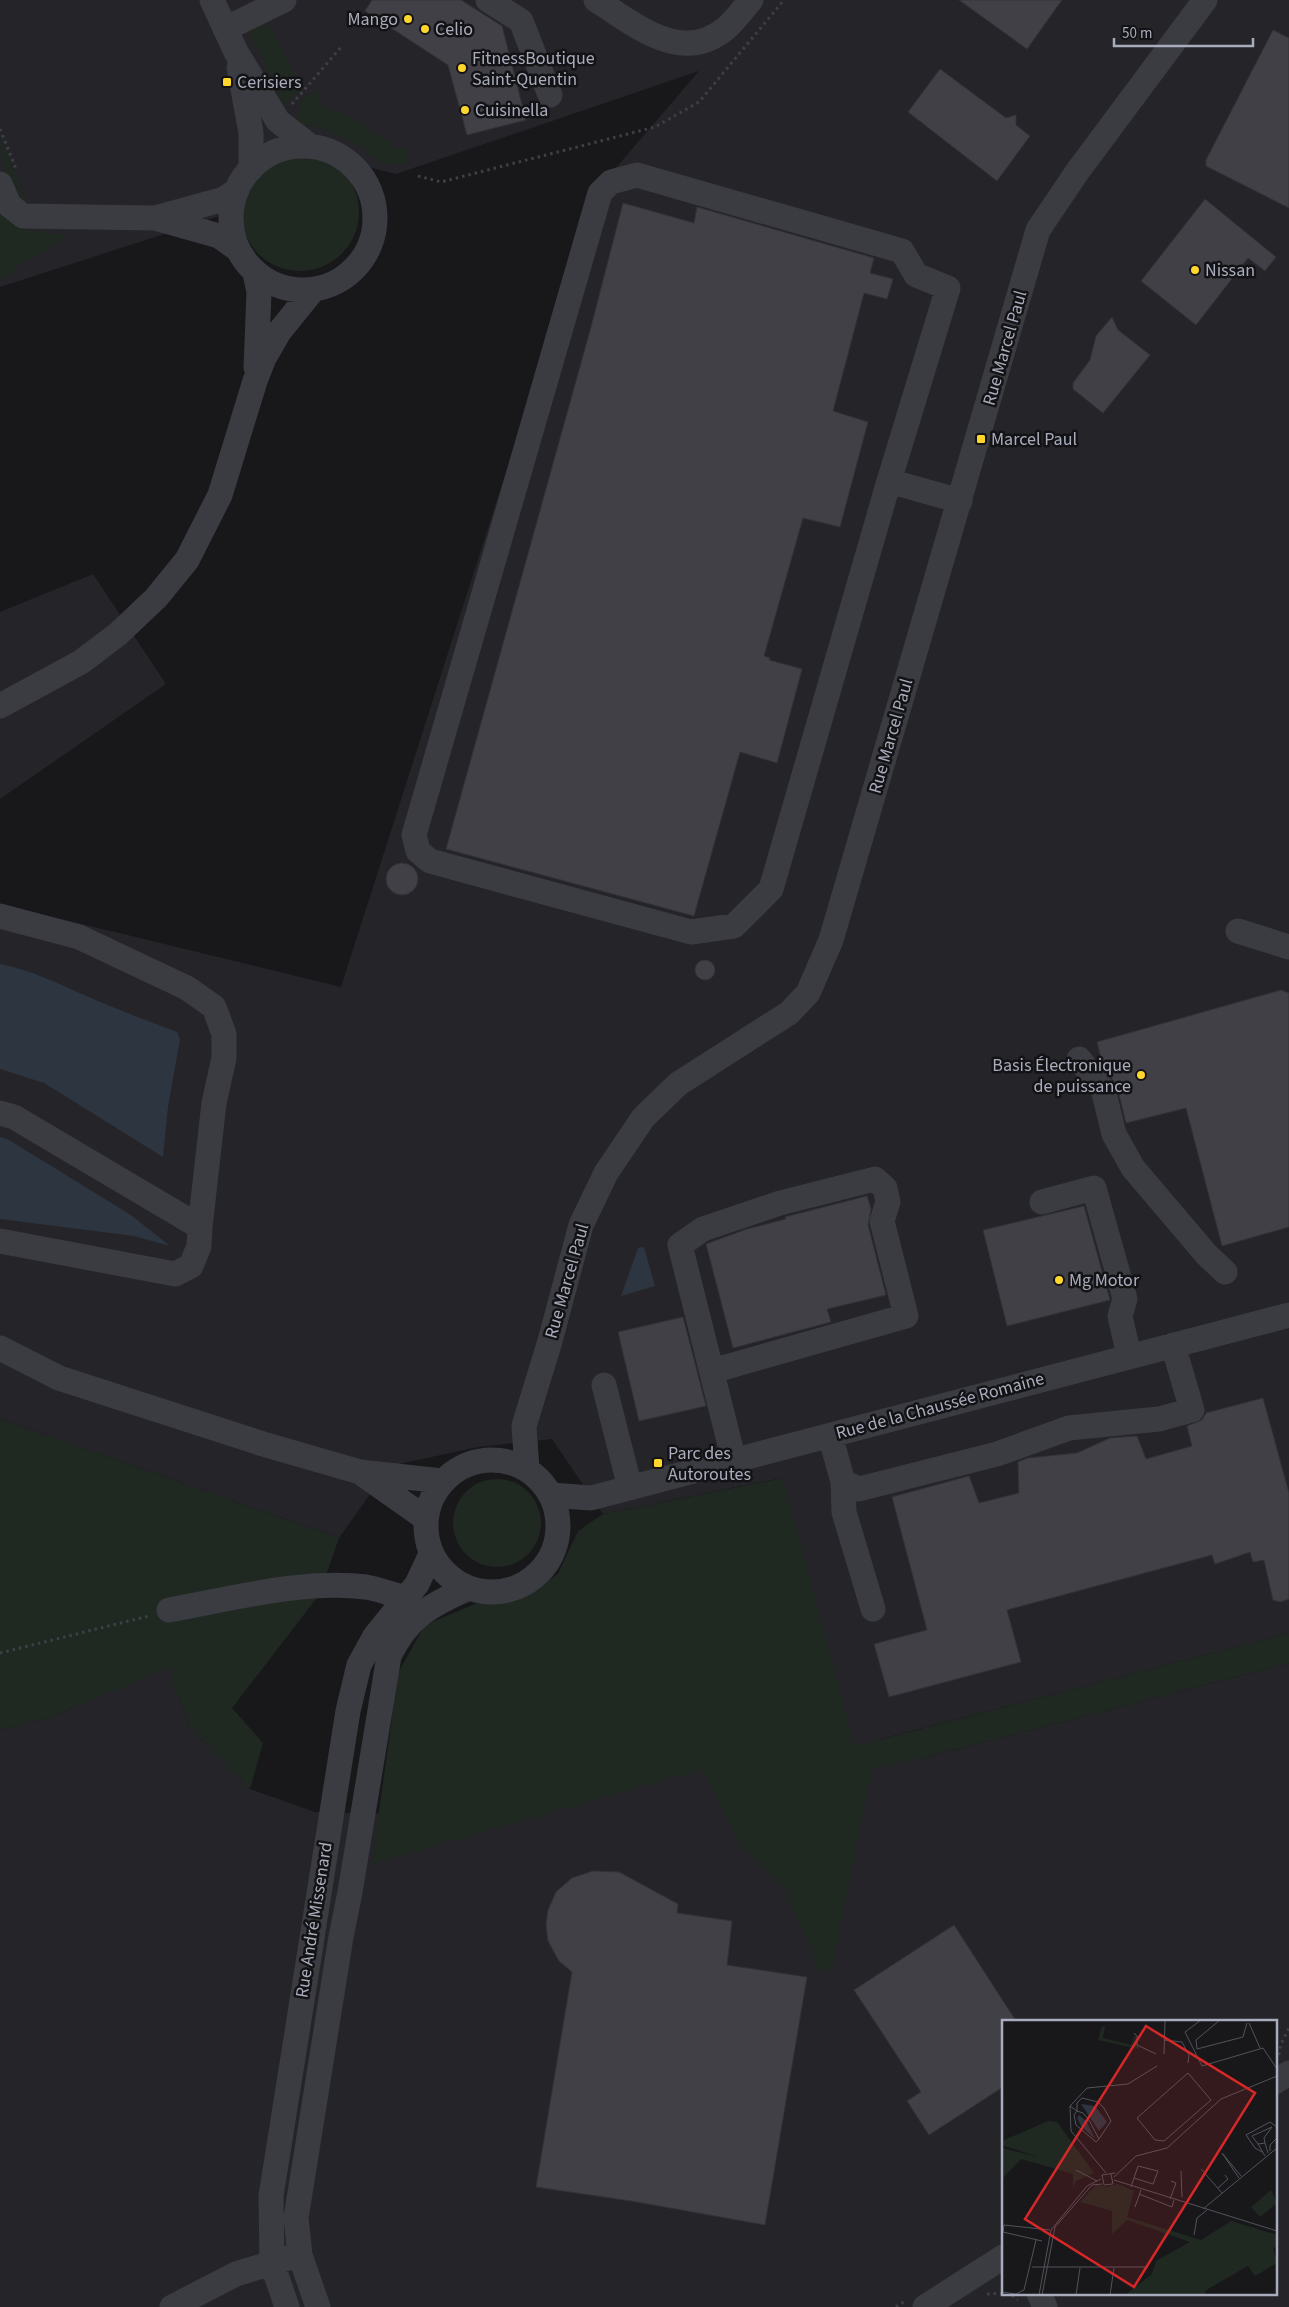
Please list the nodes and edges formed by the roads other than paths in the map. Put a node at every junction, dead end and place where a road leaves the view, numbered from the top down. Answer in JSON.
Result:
{"nodes":[{"id":1,"x":212,"y":0,"type":"edge"},
{"id":2,"x":284,"y":0,"type":"edge"},
{"id":3,"x":488,"y":0,"type":"edge"},
{"id":4,"x":596,"y":0,"type":"edge"},
{"id":5,"x":751,"y":0,"type":"edge"},
{"id":6,"x":1205,"y":0,"type":"edge"},
{"id":7,"x":226,"y":29,"type":"junction"},
{"id":8,"x":236,"y":52,"type":"junction"},
{"id":9,"x":550,"y":95,"type":"dead end"},
{"id":10,"x":310,"y":146,"type":"junction"},
{"id":11,"x":251,"y":169,"type":"junction"},
{"id":12,"x":9,"y":179,"type":"edge"},
{"id":13,"x":237,"y":190,"type":"junction"},
{"id":14,"x":155,"y":218,"type":"junction"},
{"id":15,"x":236,"y":248,"type":"junction"},
{"id":16,"x":255,"y":273,"type":"junction"},
{"id":17,"x":313,"y":290,"type":"junction"},
{"id":18,"x":255,"y":381,"type":"junction"},
{"id":19,"x":889,"y":481,"type":"junction"},
{"id":20,"x":960,"y":501,"type":"junction"},
{"id":21,"x":0,"y":706,"type":"edge"},
{"id":22,"x":0,"y":916,"type":"edge"},
{"id":23,"x":1238,"y":931,"type":"dead end"},
{"id":24,"x":1289,"y":947,"type":"edge"},
{"id":25,"x":1079,"y":1059,"type":"dead end"},
{"id":26,"x":0,"y":1112,"type":"edge"},
{"id":27,"x":1042,"y":1202,"type":"dead end"},
{"id":28,"x":200,"y":1227,"type":"junction"},
{"id":29,"x":0,"y":1241,"type":"edge"},
{"id":30,"x":1225,"y":1272,"type":"dead end"},
{"id":31,"x":1289,"y":1315,"type":"edge"},
{"id":32,"x":1173,"y":1345,"type":"junction"},
{"id":33,"x":0,"y":1348,"type":"edge"},
{"id":34,"x":1129,"y":1356,"type":"junction"},
{"id":35,"x":712,"y":1371,"type":"junction"},
{"id":36,"x":604,"y":1385,"type":"dead end"},
{"id":37,"x":524,"y":1426,"type":"junction"},
{"id":38,"x":830,"y":1435,"type":"junction"},
{"id":39,"x":492,"y":1459,"type":"junction"},
{"id":40,"x":734,"y":1460,"type":"junction"},
{"id":41,"x":527,"y":1469,"type":"junction"},
{"id":42,"x":360,"y":1472,"type":"junction"},
{"id":43,"x":442,"y":1481,"type":"junction"},
{"id":44,"x":843,"y":1482,"type":"junction"},
{"id":45,"x":630,"y":1488,"type":"junction"},
{"id":46,"x":551,"y":1495,"type":"junction"},
{"id":47,"x":591,"y":1498,"type":"junction"},
{"id":48,"x":426,"y":1518,"type":"junction"},
{"id":49,"x":558,"y":1531,"type":"junction"},
{"id":50,"x":431,"y":1554,"type":"junction"},
{"id":51,"x":469,"y":1588,"type":"junction"},
{"id":52,"x":406,"y":1598,"type":"junction"},
{"id":53,"x":873,"y":1609,"type":"dead end"},
{"id":54,"x":169,"y":1610,"type":"road end"},
{"id":55,"x":348,"y":1711,"type":"junction"},
{"id":56,"x":378,"y":1716,"type":"junction"},
{"id":57,"x":1289,"y":2073,"type":"edge"},
{"id":58,"x":1276,"y":2081,"type":"edge"},
{"id":59,"x":300,"y":2255,"type":"junction"},
{"id":60,"x":1002,"y":2258,"type":"edge"},
{"id":61,"x":272,"y":2263,"type":"junction"},
{"id":62,"x":1039,"y":2294,"type":"edge"},
{"id":63,"x":172,"y":2307,"type":"edge"},
{"id":64,"x":287,"y":2307,"type":"edge"},
{"id":65,"x":318,"y":2307,"type":"edge"},
{"id":66,"x":925,"y":2307,"type":"edge"},
{"id":67,"x":1045,"y":2307,"type":"edge"}],
"edges":[{"from":1,"to":7,"type":"street"},
{"from":2,"to":7,"type":"street"},
{"from":3,"to":9,"type":"street"},
{"from":4,"to":5,"type":"street"},
{"from":6,"to":20,"type":"street","name":"Rue Marcel Paul"},
{"from":7,"to":8,"type":"street"},
{"from":8,"to":10,"type":"street"},
{"from":8,"to":11,"type":"street"},
{"from":10,"to":11,"type":"street"},
{"from":10,"to":17,"type":"street"},
{"from":11,"to":13,"type":"street"},
{"from":12,"to":14,"type":"street"},
{"from":13,"to":14,"type":"street"},
{"from":13,"to":15,"type":"street"},
{"from":14,"to":15,"type":"street"},
{"from":15,"to":16,"type":"street"},
{"from":16,"to":17,"type":"street"},
{"from":16,"to":18,"type":"street"},
{"from":17,"to":18,"type":"street"},
{"from":18,"to":21,"type":"street"},
{"from":19,"to":19,"type":"street"},
{"from":19,"to":20,"type":"street"},
{"from":20,"to":37,"type":"street","name":"Rue Marcel Paul"},
{"from":22,"to":28,"type":"street"},
{"from":23,"to":24,"type":"street"},
{"from":25,"to":30,"type":"street"},
{"from":26,"to":28,"type":"street"},
{"from":27,"to":34,"type":"street"},
{"from":28,"to":29,"type":"street"},
{"from":31,"to":32,"type":"street","name":"Rue de la Chaussée Romaine"},
{"from":32,"to":34,"type":"street","name":"Rue de la Chaussée Romaine"},
{"from":32,"to":44,"type":"street"},
{"from":33,"to":42,"type":"street"},
{"from":34,"to":38,"type":"street","name":"Rue de la Chaussée Romaine"},
{"from":35,"to":35,"type":"street"},
{"from":35,"to":40,"type":"street"},
{"from":36,"to":45,"type":"street"},
{"from":37,"to":39,"type":"street","name":"Rue Marcel Paul"},
{"from":37,"to":41,"type":"street","name":"Rue Marcel Paul"},
{"from":38,"to":40,"type":"street","name":"Rue de la Chaussée Romaine"},
{"from":38,"to":44,"type":"street"},
{"from":39,"to":41,"type":"street"},
{"from":39,"to":43,"type":"street"},
{"from":40,"to":45,"type":"street","name":"Rue de la Chaussée Romaine"},
{"from":41,"to":46,"type":"street"},
{"from":42,"to":43,"type":"street"},
{"from":42,"to":48,"type":"street"},
{"from":43,"to":48,"type":"street"},
{"from":44,"to":53,"type":"street"},
{"from":45,"to":47,"type":"street","name":"Rue de la Chaussée Romaine"},
{"from":46,"to":47,"type":"street","name":"Rue de la Chaussée Romaine"},
{"from":46,"to":49,"type":"street"},
{"from":47,"to":49,"type":"street"},
{"from":48,"to":50,"type":"street"},
{"from":49,"to":51,"type":"street"},
{"from":50,"to":51,"type":"street"},
{"from":50,"to":52,"type":"street","name":"Rue André Missenard"},
{"from":51,"to":56,"type":"street","name":"Rue André Missenard"},
{"from":52,"to":54,"type":"street"},
{"from":52,"to":55,"type":"street","name":"Rue André Missenard"},
{"from":55,"to":56,"type":"street"},
{"from":55,"to":61,"type":"street","name":"Rue André Missenard"},
{"from":56,"to":59,"type":"street","name":"Rue André Missenard"},
{"from":57,"to":58,"type":"street"},
{"from":59,"to":61,"type":"street"},
{"from":59,"to":65,"type":"street","name":"Rue André Missenard"},
{"from":60,"to":66,"type":"street"},
{"from":61,"to":63,"type":"street"},
{"from":61,"to":64,"type":"street","name":"Rue André Missenard"},
{"from":62,"to":67,"type":"street"}]}
